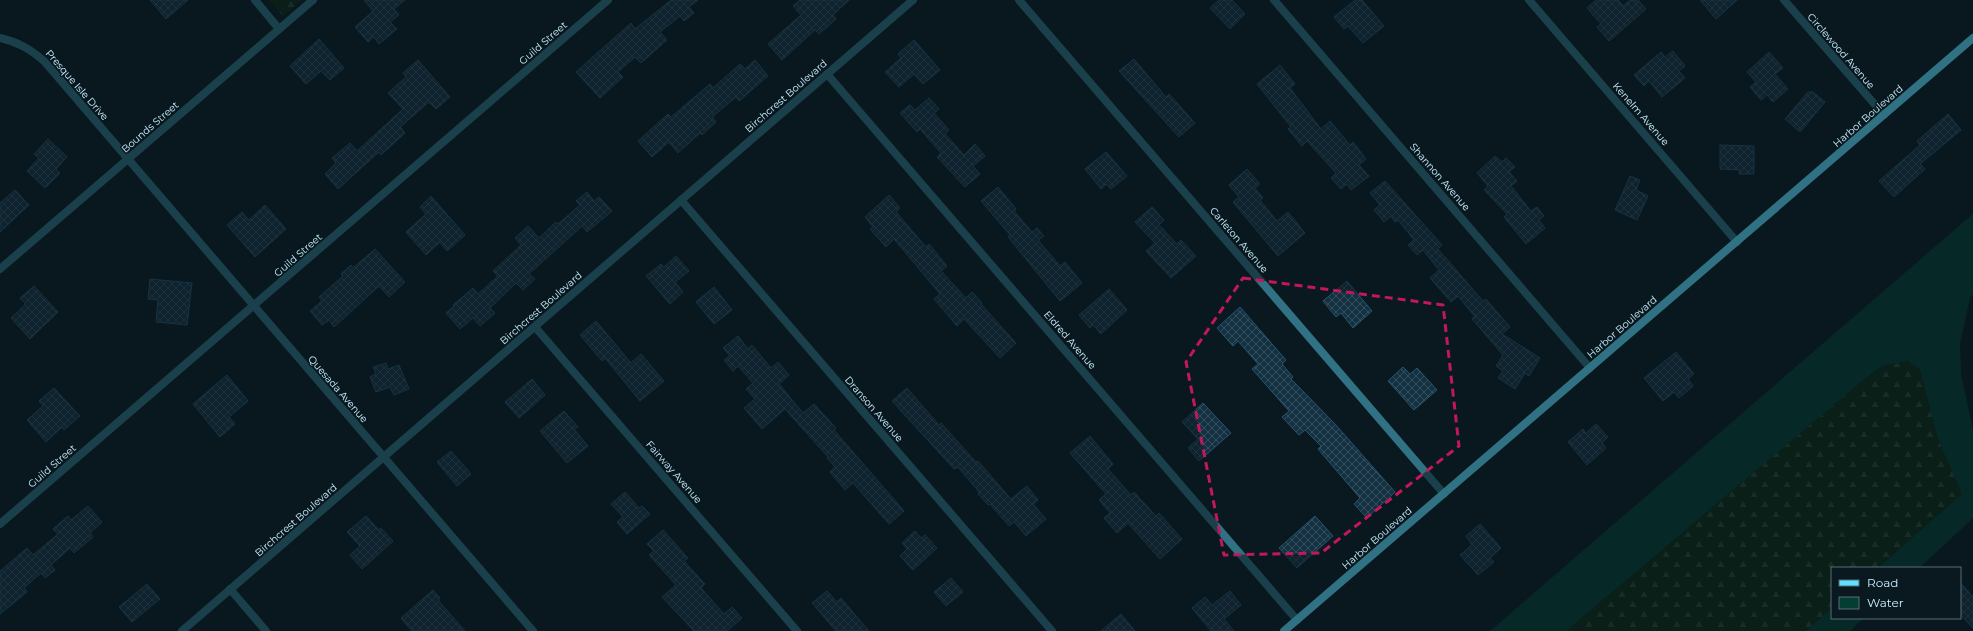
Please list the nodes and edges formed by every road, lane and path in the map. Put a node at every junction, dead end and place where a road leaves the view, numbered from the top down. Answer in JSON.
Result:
{"nodes":[{"id":1,"x":255,"y":0,"type":"edge"},
{"id":2,"x":313,"y":0,"type":"edge"},
{"id":3,"x":608,"y":0,"type":"edge"},
{"id":4,"x":913,"y":0,"type":"edge"},
{"id":5,"x":1019,"y":0,"type":"edge"},
{"id":6,"x":1274,"y":0,"type":"edge"},
{"id":7,"x":1529,"y":0,"type":"edge"},
{"id":8,"x":1784,"y":0,"type":"edge"},
{"id":9,"x":279,"y":29,"type":"junction"},
{"id":10,"x":0,"y":38,"type":"edge"},
{"id":11,"x":1973,"y":38,"type":"edge"},
{"id":12,"x":827,"y":74,"type":"junction"},
{"id":13,"x":1884,"y":115,"type":"junction"},
{"id":14,"x":128,"y":160,"type":"junction"},
{"id":15,"x":681,"y":200,"type":"junction"},
{"id":16,"x":1737,"y":242,"type":"junction"},
{"id":17,"x":0,"y":269,"type":"edge"},
{"id":18,"x":254,"y":306,"type":"junction"},
{"id":19,"x":535,"y":327,"type":"junction"},
{"id":20,"x":1590,"y":368,"type":"junction"},
{"id":21,"x":384,"y":458,"type":"junction"},
{"id":22,"x":1444,"y":494,"type":"junction"},
{"id":23,"x":0,"y":524,"type":"edge"},
{"id":24,"x":230,"y":589,"type":"junction"},
{"id":25,"x":1297,"y":620,"type":"junction"},
{"id":26,"x":182,"y":631,"type":"edge"},
{"id":27,"x":266,"y":631,"type":"edge"},
{"id":28,"x":533,"y":631,"type":"edge"},
{"id":29,"x":797,"y":631,"type":"edge"},
{"id":30,"x":1052,"y":631,"type":"edge"},
{"id":31,"x":1284,"y":631,"type":"edge"}],
"edges":[{"from":1,"to":9,"type":"street"},
{"from":2,"to":9,"type":"street","name":"Bounds Street"},
{"from":3,"to":18,"type":"street","name":"Guild Street"},
{"from":4,"to":12,"type":"street","name":"Birchcrest Boulevard"},
{"from":5,"to":22,"type":"street","name":"Carleton Avenue"},
{"from":6,"to":20,"type":"street","name":"Shannon Avenue"},
{"from":7,"to":16,"type":"street","name":"Kenelm Avenue"},
{"from":8,"to":13,"type":"street","name":"Circlewood Avenue"},
{"from":9,"to":14,"type":"street","name":"Bounds Street"},
{"from":10,"to":14,"type":"street","name":"Presque Isle Drive"},
{"from":11,"to":13,"type":"street","name":"Harbor Boulevard"},
{"from":12,"to":15,"type":"street","name":"Birchcrest Boulevard"},
{"from":12,"to":25,"type":"street","name":"Eldred Avenue"},
{"from":13,"to":16,"type":"street","name":"Harbor Boulevard"},
{"from":14,"to":17,"type":"street","name":"Bounds Street"},
{"from":14,"to":18,"type":"street","name":"Quesada Avenue"},
{"from":15,"to":19,"type":"street","name":"Birchcrest Boulevard"},
{"from":15,"to":30,"type":"street","name":"Dranson Avenue"},
{"from":16,"to":20,"type":"street","name":"Harbor Boulevard"},
{"from":18,"to":21,"type":"street","name":"Quesada Avenue"},
{"from":18,"to":23,"type":"street","name":"Guild Street"},
{"from":19,"to":21,"type":"street","name":"Birchcrest Boulevard"},
{"from":19,"to":29,"type":"street","name":"Fairway Avenue"},
{"from":20,"to":22,"type":"street","name":"Harbor Boulevard"},
{"from":21,"to":24,"type":"street","name":"Birchcrest Boulevard"},
{"from":21,"to":28,"type":"street","name":"Quesada Avenue"},
{"from":22,"to":25,"type":"street","name":"Harbor Boulevard"},
{"from":24,"to":26,"type":"street","name":"Birchcrest Boulevard"},
{"from":24,"to":27,"type":"street"},
{"from":25,"to":31,"type":"street","name":"Harbor Boulevard"}]}
